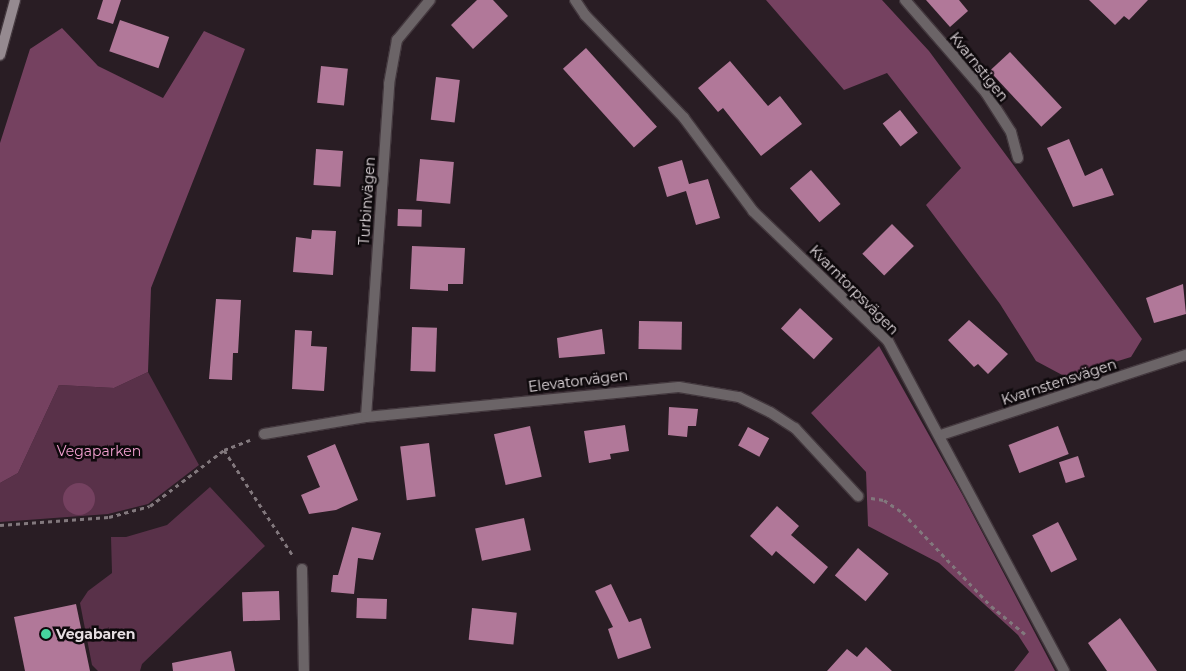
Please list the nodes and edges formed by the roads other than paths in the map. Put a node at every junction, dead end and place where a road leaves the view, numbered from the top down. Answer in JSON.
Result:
{"nodes":[{"id":1,"x":15,"y":0,"type":"edge"},
{"id":2,"x":430,"y":0,"type":"edge"},
{"id":3,"x":576,"y":0,"type":"edge"},
{"id":4,"x":905,"y":0,"type":"edge"},
{"id":5,"x":0,"y":55,"type":"edge"},
{"id":6,"x":1018,"y":158,"type":"dead end"},
{"id":7,"x":1186,"y":356,"type":"edge"},
{"id":8,"x":366,"y":417,"type":"junction"},
{"id":9,"x":264,"y":434,"type":"road end"},
{"id":10,"x":941,"y":435,"type":"junction"},
{"id":11,"x":858,"y":496,"type":"road end"},
{"id":12,"x":302,"y":569,"type":"road end"},
{"id":13,"x":304,"y":671,"type":"edge"},
{"id":14,"x":1064,"y":671,"type":"edge"}],
"edges":[{"from":1,"to":5,"type":"street"},
{"from":2,"to":8,"type":"street","name":"Turbinvägen"},
{"from":3,"to":10,"type":"street","name":"Kvarntorpsvägen"},
{"from":4,"to":6,"type":"street","name":"Kvarnstigen"},
{"from":7,"to":10,"type":"street","name":"Kvarnstensvägen"},
{"from":8,"to":9,"type":"street","name":"Elevatorvägen"},
{"from":8,"to":11,"type":"street","name":"Elevatorvägen"},
{"from":10,"to":14,"type":"street","name":"Kvarntorpsvägen"},
{"from":12,"to":13,"type":"street"}]}
